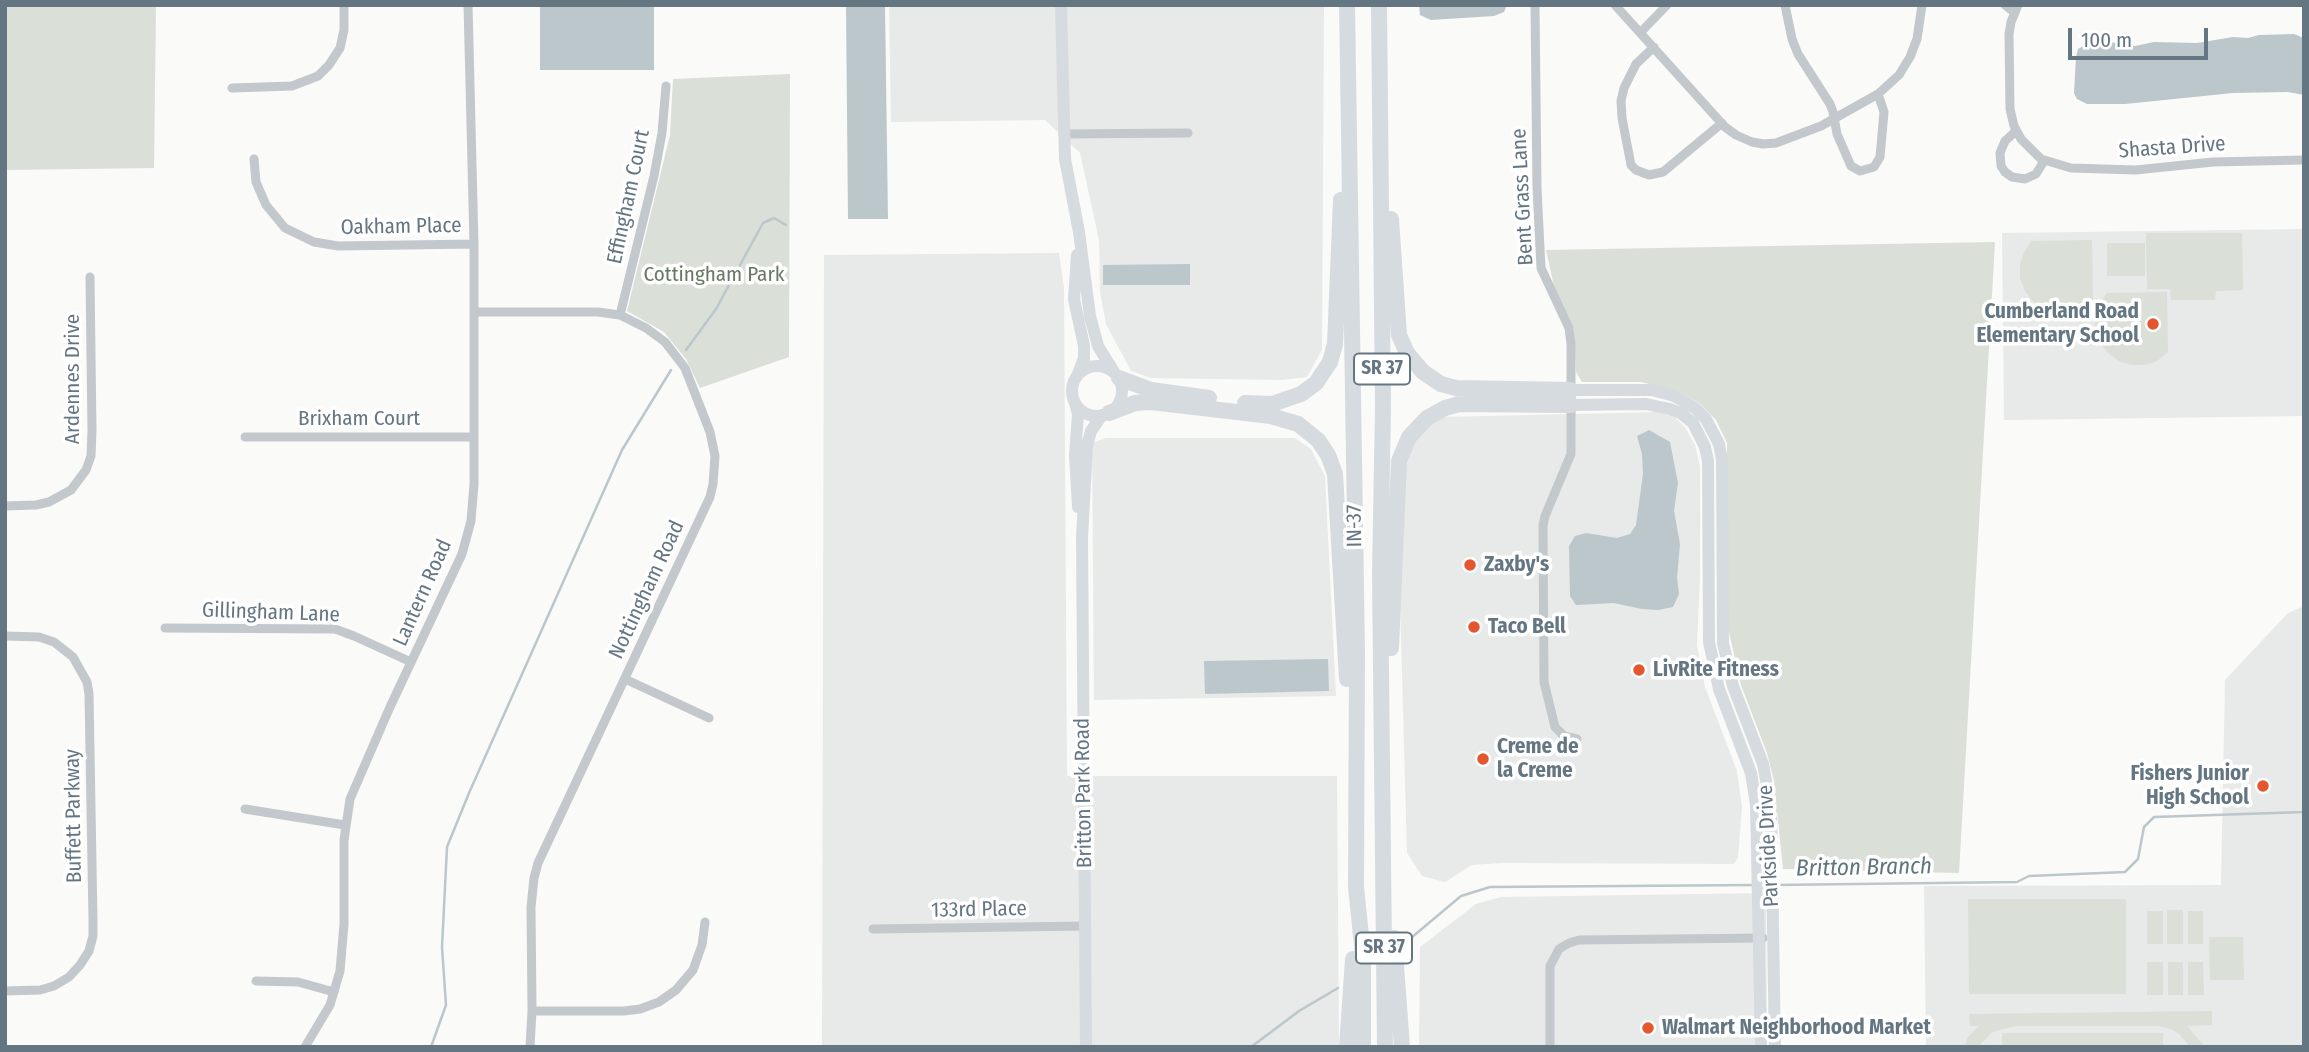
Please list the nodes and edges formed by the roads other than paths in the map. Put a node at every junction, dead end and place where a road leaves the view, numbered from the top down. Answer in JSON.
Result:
{"nodes":[{"id":1,"x":344,"y":5,"type":"edge"},
{"id":2,"x":468,"y":5,"type":"edge"},
{"id":3,"x":1061,"y":5,"type":"edge"},
{"id":4,"x":1347,"y":5,"type":"edge"},
{"id":5,"x":1380,"y":5,"type":"edge"},
{"id":6,"x":1535,"y":5,"type":"edge"},
{"id":7,"x":1615,"y":5,"type":"edge"},
{"id":8,"x":1667,"y":5,"type":"edge"},
{"id":9,"x":1785,"y":5,"type":"edge"},
{"id":10,"x":1922,"y":5,"type":"edge"},
{"id":11,"x":2005,"y":5,"type":"edge"},
{"id":12,"x":2016,"y":9,"type":"edge"},
{"id":13,"x":1640,"y":32,"type":"junction"},
{"id":14,"x":1654,"y":47,"type":"junction"},
{"id":15,"x":666,"y":86,"type":"dead end"},
{"id":16,"x":232,"y":88,"type":"dead end"},
{"id":17,"x":1878,"y":94,"type":"junction"},
{"id":18,"x":1381,"y":114,"type":"junction"},
{"id":19,"x":1834,"y":119,"type":"junction"},
{"id":20,"x":1722,"y":123,"type":"junction"},
{"id":21,"x":1347,"y":124,"type":"junction"},
{"id":22,"x":2016,"y":131,"type":"junction"},
{"id":23,"x":1188,"y":133,"type":"dead end"},
{"id":24,"x":1063,"y":134,"type":"junction"},
{"id":25,"x":254,"y":159,"type":"dead end"},
{"id":26,"x":2304,"y":160,"type":"edge"},
{"id":27,"x":2044,"y":161,"type":"junction"},
{"id":28,"x":474,"y":244,"type":"junction"},
{"id":29,"x":1080,"y":244,"type":"junction"},
{"id":30,"x":90,"y":276,"type":"dead end"},
{"id":31,"x":474,"y":312,"type":"junction"},
{"id":32,"x":620,"y":315,"type":"junction"},
{"id":33,"x":1116,"y":375,"type":"junction"},
{"id":34,"x":1077,"y":376,"type":"junction"},
{"id":35,"x":1571,"y":398,"type":"junction"},
{"id":36,"x":1074,"y":400,"type":"junction"},
{"id":37,"x":1106,"y":414,"type":"junction"},
{"id":38,"x":245,"y":437,"type":"dead end"},
{"id":39,"x":474,"y":437,"type":"junction"},
{"id":40,"x":5,"y":506,"type":"edge"},
{"id":41,"x":1082,"y":538,"type":"junction"},
{"id":42,"x":165,"y":628,"type":"dead end"},
{"id":43,"x":5,"y":636,"type":"edge"},
{"id":44,"x":411,"y":662,"type":"junction"},
{"id":45,"x":625,"y":679,"type":"junction"},
{"id":46,"x":709,"y":718,"type":"dead end"},
{"id":47,"x":1382,"y":730,"type":"junction"},
{"id":48,"x":1577,"y":739,"type":"dead end"},
{"id":49,"x":245,"y":809,"type":"dead end"},
{"id":50,"x":1355,"y":812,"type":"junction"},
{"id":51,"x":345,"y":824,"type":"junction"},
{"id":52,"x":1383,"y":849,"type":"junction"},
{"id":53,"x":1765,"y":871,"type":"junction"},
{"id":54,"x":1356,"y":887,"type":"junction"},
{"id":55,"x":705,"y":922,"type":"dead end"},
{"id":56,"x":1085,"y":926,"type":"junction"},
{"id":57,"x":873,"y":929,"type":"dead end"},
{"id":58,"x":1766,"y":937,"type":"junction"},
{"id":59,"x":256,"y":981,"type":"dead end"},
{"id":60,"x":5,"y":991,"type":"edge"},
{"id":61,"x":334,"y":992,"type":"junction"},
{"id":62,"x":532,"y":1011,"type":"junction"},
{"id":63,"x":305,"y":1047,"type":"edge"},
{"id":64,"x":530,"y":1047,"type":"edge"},
{"id":65,"x":1086,"y":1047,"type":"edge"},
{"id":66,"x":1347,"y":1047,"type":"edge"},
{"id":67,"x":1363,"y":1047,"type":"edge"},
{"id":68,"x":1385,"y":1047,"type":"edge"},
{"id":69,"x":1402,"y":1047,"type":"edge"},
{"id":70,"x":1550,"y":1047,"type":"edge"},
{"id":71,"x":1761,"y":1047,"type":"edge"},
{"id":72,"x":1775,"y":1047,"type":"edge"}],
"edges":[{"from":1,"to":16,"type":"street"},
{"from":2,"to":28,"type":"street","name":"Lantern Road"},
{"from":3,"to":24,"type":"street"},
{"from":4,"to":21,"type":"highway","name":"IN-37","number":"SR 37"},
{"from":5,"to":18,"type":"highway","name":"IN-37","number":"SR 37"},
{"from":6,"to":35,"type":"street","name":"Bent Grass Lane"},
{"from":7,"to":13,"type":"street"},
{"from":8,"to":13,"type":"street"},
{"from":9,"to":19,"type":"street"},
{"from":10,"to":17,"type":"street"},
{"from":11,"to":12,"type":"street"},
{"from":12,"to":22,"type":"street"},
{"from":13,"to":14,"type":"street"},
{"from":14,"to":20,"type":"street"},
{"from":14,"to":20,"type":"street"},
{"from":15,"to":32,"type":"street","name":"Effingham Court"},
{"from":17,"to":19,"type":"street"},
{"from":17,"to":19,"type":"street"},
{"from":18,"to":35,"type":"highway"},
{"from":18,"to":47,"type":"highway","name":"IN-37","number":"SR 37"},
{"from":19,"to":20,"type":"street"},
{"from":21,"to":33,"type":"highway"},
{"from":21,"to":50,"type":"highway","name":"IN-37","number":"SR 37"},
{"from":22,"to":27,"type":"street"},
{"from":22,"to":27,"type":"street"},
{"from":23,"to":24,"type":"street"},
{"from":24,"to":29,"type":"street"},
{"from":25,"to":28,"type":"street","name":"Oakham Place"},
{"from":26,"to":27,"type":"street","name":"Shasta Drive"},
{"from":28,"to":31,"type":"street","name":"Lantern Road"},
{"from":29,"to":33,"type":"street"},
{"from":29,"to":34,"type":"street"},
{"from":30,"to":40,"type":"street","name":"Ardennes Drive"},
{"from":31,"to":32,"type":"street","name":"Nottingham Road"},
{"from":31,"to":39,"type":"street","name":"Lantern Road"},
{"from":32,"to":45,"type":"street","name":"Nottingham Road"},
{"from":33,"to":34,"type":"street"},
{"from":33,"to":37,"type":"street"},
{"from":34,"to":36,"type":"street"},
{"from":35,"to":47,"type":"highway"},
{"from":35,"to":48,"type":"street","name":"Bent Grass Lane"},
{"from":35,"to":53,"type":"street","name":"Parkside Drive"},
{"from":35,"to":53,"type":"street","name":"Parkside Drive"},
{"from":36,"to":37,"type":"street"},
{"from":36,"to":41,"type":"street","name":"Britton Park Road"},
{"from":37,"to":41,"type":"street","name":"Britton Park Road"},
{"from":37,"to":50,"type":"highway"},
{"from":38,"to":39,"type":"street","name":"Brixham Court"},
{"from":39,"to":44,"type":"street","name":"Lantern Road"},
{"from":41,"to":56,"type":"street","name":"Britton Park Road"},
{"from":42,"to":44,"type":"street","name":"Gillingham Lane"},
{"from":43,"to":60,"type":"street","name":"Buffett Parkway"},
{"from":44,"to":51,"type":"street","name":"Lantern Road"},
{"from":45,"to":46,"type":"street"},
{"from":45,"to":62,"type":"street","name":"Nottingham Road"},
{"from":47,"to":52,"type":"highway","name":"IN-37","number":"SR 37"},
{"from":49,"to":51,"type":"street"},
{"from":50,"to":54,"type":"highway","name":"IN-37","number":"SR 37"},
{"from":51,"to":61,"type":"street","name":"Lantern Road"},
{"from":52,"to":68,"type":"highway","name":"IN-37","number":"SR 37"},
{"from":52,"to":69,"type":"highway"},
{"from":53,"to":58,"type":"street","name":"Parkside Drive"},
{"from":54,"to":66,"type":"highway"},
{"from":54,"to":67,"type":"highway","name":"IN-37","number":"SR 37"},
{"from":55,"to":62,"type":"street"},
{"from":56,"to":57,"type":"street","name":"133rd Place"},
{"from":56,"to":65,"type":"street","name":"Britton Park Road"},
{"from":58,"to":70,"type":"street"},
{"from":58,"to":71,"type":"street","name":"Parkside Drive"},
{"from":58,"to":72,"type":"street","name":"Parkside Drive"},
{"from":59,"to":61,"type":"street"},
{"from":61,"to":63,"type":"street","name":"Lantern Road"},
{"from":62,"to":64,"type":"street","name":"Nottingham Road"}]}
